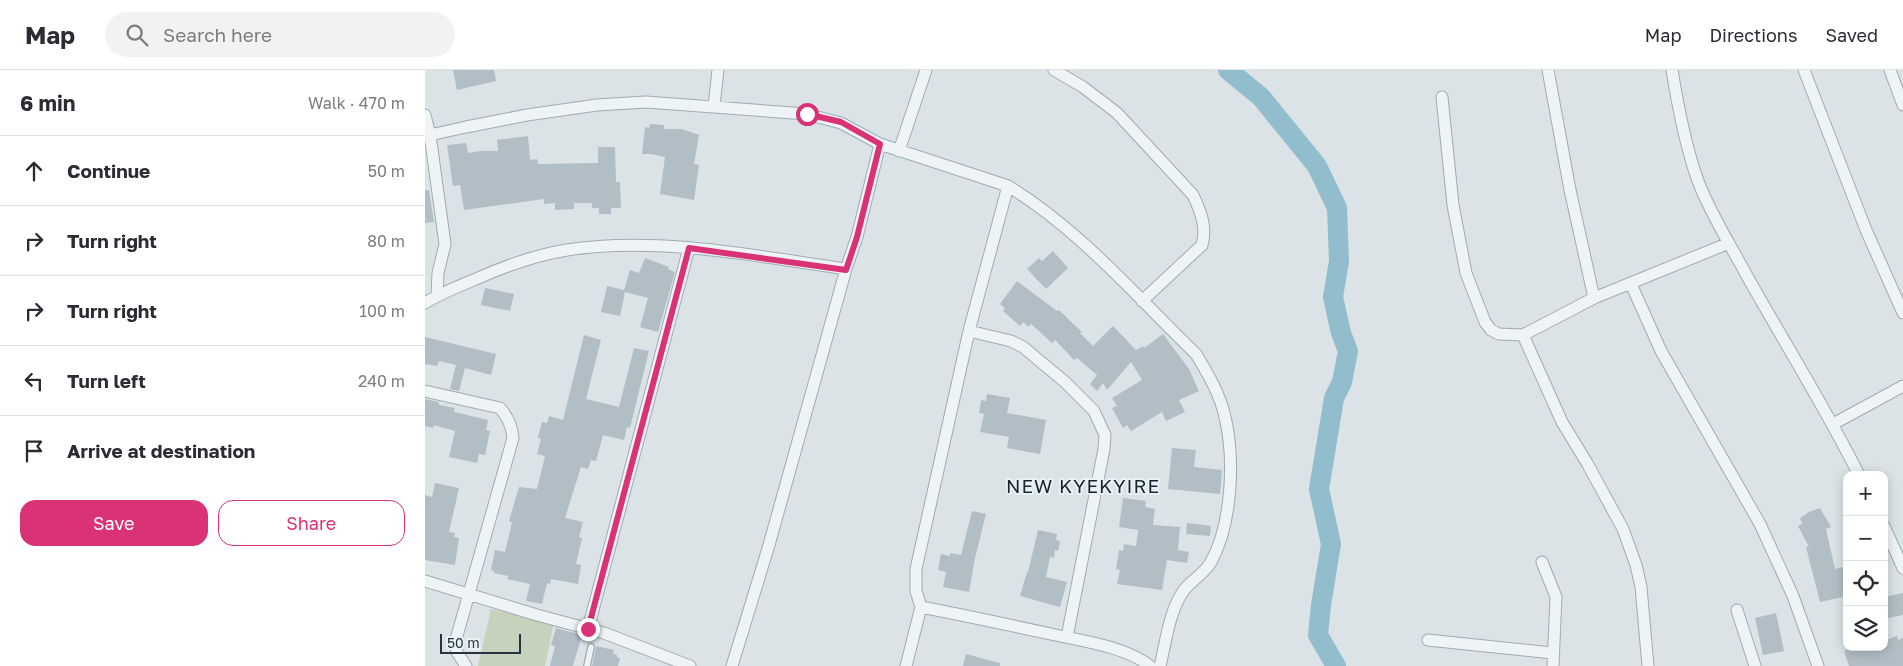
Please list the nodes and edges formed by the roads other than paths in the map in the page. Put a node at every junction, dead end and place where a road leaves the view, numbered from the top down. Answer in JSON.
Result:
{"nodes":[{"id":1,"x":718,"y":70,"type":"edge"},
{"id":2,"x":926,"y":70,"type":"edge"},
{"id":3,"x":1054,"y":70,"type":"edge"},
{"id":4,"x":1548,"y":70,"type":"edge"},
{"id":5,"x":1672,"y":70,"type":"edge"},
{"id":6,"x":1804,"y":70,"type":"edge"},
{"id":7,"x":1890,"y":70,"type":"edge"},
{"id":8,"x":1442,"y":97,"type":"dead end"},
{"id":9,"x":1903,"y":105,"type":"edge"},
{"id":10,"x":714,"y":106,"type":"junction"},
{"id":11,"x":425,"y":115,"type":"edge"},
{"id":12,"x":427,"y":136,"type":"edge"},
{"id":13,"x":880,"y":144,"type":"junction"},
{"id":14,"x":899,"y":150,"type":"junction"},
{"id":15,"x":1008,"y":186,"type":"junction"},
{"id":16,"x":1729,"y":243,"type":"junction"},
{"id":17,"x":689,"y":248,"type":"junction"},
{"id":18,"x":846,"y":270,"type":"junction"},
{"id":19,"x":1631,"y":284,"type":"junction"},
{"id":20,"x":437,"y":295,"type":"junction"},
{"id":21,"x":1594,"y":298,"type":"junction"},
{"id":22,"x":1142,"y":301,"type":"junction"},
{"id":23,"x":425,"y":303,"type":"edge"},
{"id":24,"x":1903,"y":313,"type":"edge"},
{"id":25,"x":969,"y":331,"type":"junction"},
{"id":26,"x":1523,"y":335,"type":"junction"},
{"id":27,"x":1903,"y":386,"type":"edge"},
{"id":28,"x":425,"y":390,"type":"edge"},
{"id":29,"x":1833,"y":424,"type":"junction"},
{"id":30,"x":1857,"y":471,"type":"edge"},
{"id":31,"x":1888,"y":535,"type":"edge"},
{"id":32,"x":1542,"y":562,"type":"dead end"},
{"id":33,"x":1903,"y":568,"type":"edge"},
{"id":34,"x":425,"y":581,"type":"edge"},
{"id":35,"x":469,"y":595,"type":"junction"},
{"id":36,"x":921,"y":607,"type":"junction"},
{"id":37,"x":1737,"y":610,"type":"dead end"},
{"id":38,"x":588,"y":629,"type":"junction"},
{"id":39,"x":1067,"y":638,"type":"junction"},
{"id":40,"x":1429,"y":640,"type":"dead end"},
{"id":41,"x":591,"y":647,"type":"dead end"},
{"id":42,"x":1552,"y":653,"type":"junction"},
{"id":43,"x":466,"y":666,"type":"edge"},
{"id":44,"x":587,"y":666,"type":"edge"},
{"id":45,"x":690,"y":666,"type":"edge"},
{"id":46,"x":732,"y":666,"type":"edge"},
{"id":47,"x":906,"y":666,"type":"edge"},
{"id":48,"x":1150,"y":666,"type":"edge"},
{"id":49,"x":1160,"y":666,"type":"edge"},
{"id":50,"x":1553,"y":666,"type":"edge"},
{"id":51,"x":1648,"y":666,"type":"edge"},
{"id":52,"x":1755,"y":666,"type":"edge"},
{"id":53,"x":1818,"y":666,"type":"edge"}],
"edges":[{"from":1,"to":10,"type":"street"},
{"from":2,"to":14,"type":"street"},
{"from":3,"to":22,"type":"street"},
{"from":4,"to":21,"type":"street"},
{"from":5,"to":16,"type":"street"},
{"from":6,"to":24,"type":"street"},
{"from":7,"to":9,"type":"street"},
{"from":8,"to":26,"type":"street"},
{"from":10,"to":12,"type":"street"},
{"from":10,"to":13,"type":"street"},
{"from":11,"to":12,"type":"street"},
{"from":12,"to":20,"type":"street"},
{"from":13,"to":14,"type":"street"},
{"from":13,"to":18,"type":"street"},
{"from":14,"to":15,"type":"street"},
{"from":15,"to":22,"type":"street"},
{"from":15,"to":25,"type":"street"},
{"from":16,"to":19,"type":"street"},
{"from":16,"to":29,"type":"street"},
{"from":17,"to":18,"type":"street"},
{"from":17,"to":20,"type":"street"},
{"from":17,"to":38,"type":"street"},
{"from":18,"to":46,"type":"street"},
{"from":19,"to":21,"type":"street"},
{"from":19,"to":53,"type":"street"},
{"from":20,"to":23,"type":"street"},
{"from":21,"to":26,"type":"street"},
{"from":22,"to":49,"type":"street"},
{"from":25,"to":36,"type":"street"},
{"from":25,"to":39,"type":"street"},
{"from":26,"to":51,"type":"street"},
{"from":27,"to":29,"type":"street"},
{"from":28,"to":35,"type":"street"},
{"from":29,"to":30,"type":"street"},
{"from":31,"to":33,"type":"street"},
{"from":32,"to":42,"type":"street"},
{"from":34,"to":35,"type":"street"},
{"from":35,"to":38,"type":"street"},
{"from":35,"to":43,"type":"street"},
{"from":36,"to":39,"type":"street"},
{"from":36,"to":47,"type":"street"},
{"from":37,"to":52,"type":"street"},
{"from":38,"to":45,"type":"street"},
{"from":39,"to":48,"type":"street"},
{"from":40,"to":42,"type":"street"},
{"from":41,"to":44,"type":"lane"},
{"from":42,"to":50,"type":"street"}]}
